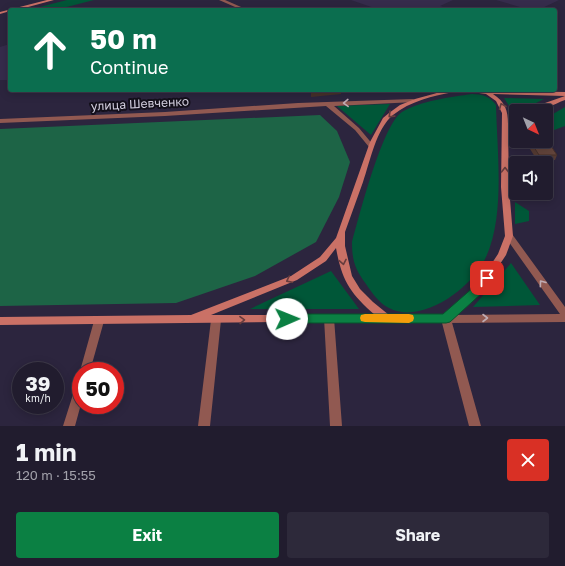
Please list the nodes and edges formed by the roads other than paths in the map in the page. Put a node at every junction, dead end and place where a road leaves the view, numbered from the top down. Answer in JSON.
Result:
{"nodes":[{"id":1,"x":52,"y":0,"type":"edge"},
{"id":2,"x":222,"y":0,"type":"edge"},
{"id":3,"x":19,"y":8,"type":"edge"},
{"id":4,"x":241,"y":8,"type":"edge"},
{"id":5,"x":434,"y":92,"type":"edge"},
{"id":6,"x":486,"y":92,"type":"joint"},
{"id":7,"x":565,"y":94,"type":"edge"},
{"id":8,"x":565,"y":98,"type":"edge"},
{"id":9,"x":413,"y":101,"type":"junction"},
{"id":10,"x":328,"y":104,"type":"junction"},
{"id":11,"x":547,"y":104,"type":"edge"},
{"id":12,"x":0,"y":121,"type":"edge"},
{"id":13,"x":509,"y":126,"type":"edge"},
{"id":14,"x":506,"y":128,"type":"junction"},
{"id":15,"x":371,"y":146,"type":"junction"},
{"id":16,"x":509,"y":236,"type":"junction"},
{"id":17,"x":340,"y":238,"type":"junction"},
{"id":18,"x":565,"y":314,"type":"edge"},
{"id":19,"x":329,"y":318,"type":"junction"},
{"id":20,"x":386,"y":318,"type":"junction"},
{"id":21,"x":565,"y":318,"type":"edge"},
{"id":22,"x":446,"y":319,"type":"junction"},
{"id":23,"x":189,"y":320,"type":"junction"},
{"id":24,"x":216,"y":320,"type":"junction"},
{"id":25,"x":0,"y":321,"type":"edge"},
{"id":26,"x":99,"y":321,"type":"junction"},
{"id":27,"x":88,"y":362,"type":"edge"},
{"id":28,"x":73,"y":414,"type":"edge"},
{"id":29,"x":70,"y":426,"type":"edge"},
{"id":30,"x":204,"y":426,"type":"edge"},
{"id":31,"x":336,"y":426,"type":"edge"},
{"id":32,"x":475,"y":426,"type":"edge"}],
"edges":[{"from":1,"to":3,"type":"main road"},
{"from":2,"to":4,"type":"street"},
{"from":5,"to":9,"type":"main road"},
{"from":6,"to":7,"type":"main road"},
{"from":14,"to":6,"type":"main road","one_way":true},
{"from":8,"to":11,"type":"main road"},
{"from":9,"to":10,"type":"street","name":"улица Шевченко","one_way":true},
{"from":9,"to":15,"type":"main road","one_way":true},
{"from":10,"to":12,"type":"street","name":"улица Шевченко"},
{"from":10,"to":15,"type":"street"},
{"from":13,"to":14,"type":"main road"},
{"from":16,"to":14,"type":"main road","one_way":true},
{"from":15,"to":17,"type":"main road"},
{"from":18,"to":16,"type":"street","one_way":true},
{"from":16,"to":22,"type":"main road"},
{"from":17,"to":20,"type":"main road","one_way":true},
{"from":17,"to":23,"type":"main road","one_way":true},
{"from":19,"to":20,"type":"main road"},
{"from":24,"to":19,"type":"main road","one_way":true},
{"from":19,"to":31,"type":"street"},
{"from":20,"to":22,"type":"main road"},
{"from":22,"to":21,"type":"street","one_way":true},
{"from":22,"to":32,"type":"street"},
{"from":23,"to":24,"type":"main road"},
{"from":23,"to":26,"type":"main road"},
{"from":24,"to":30,"type":"street"},
{"from":25,"to":26,"type":"main road"},
{"from":26,"to":27,"type":"street"},
{"from":28,"to":29,"type":"street"}]}
